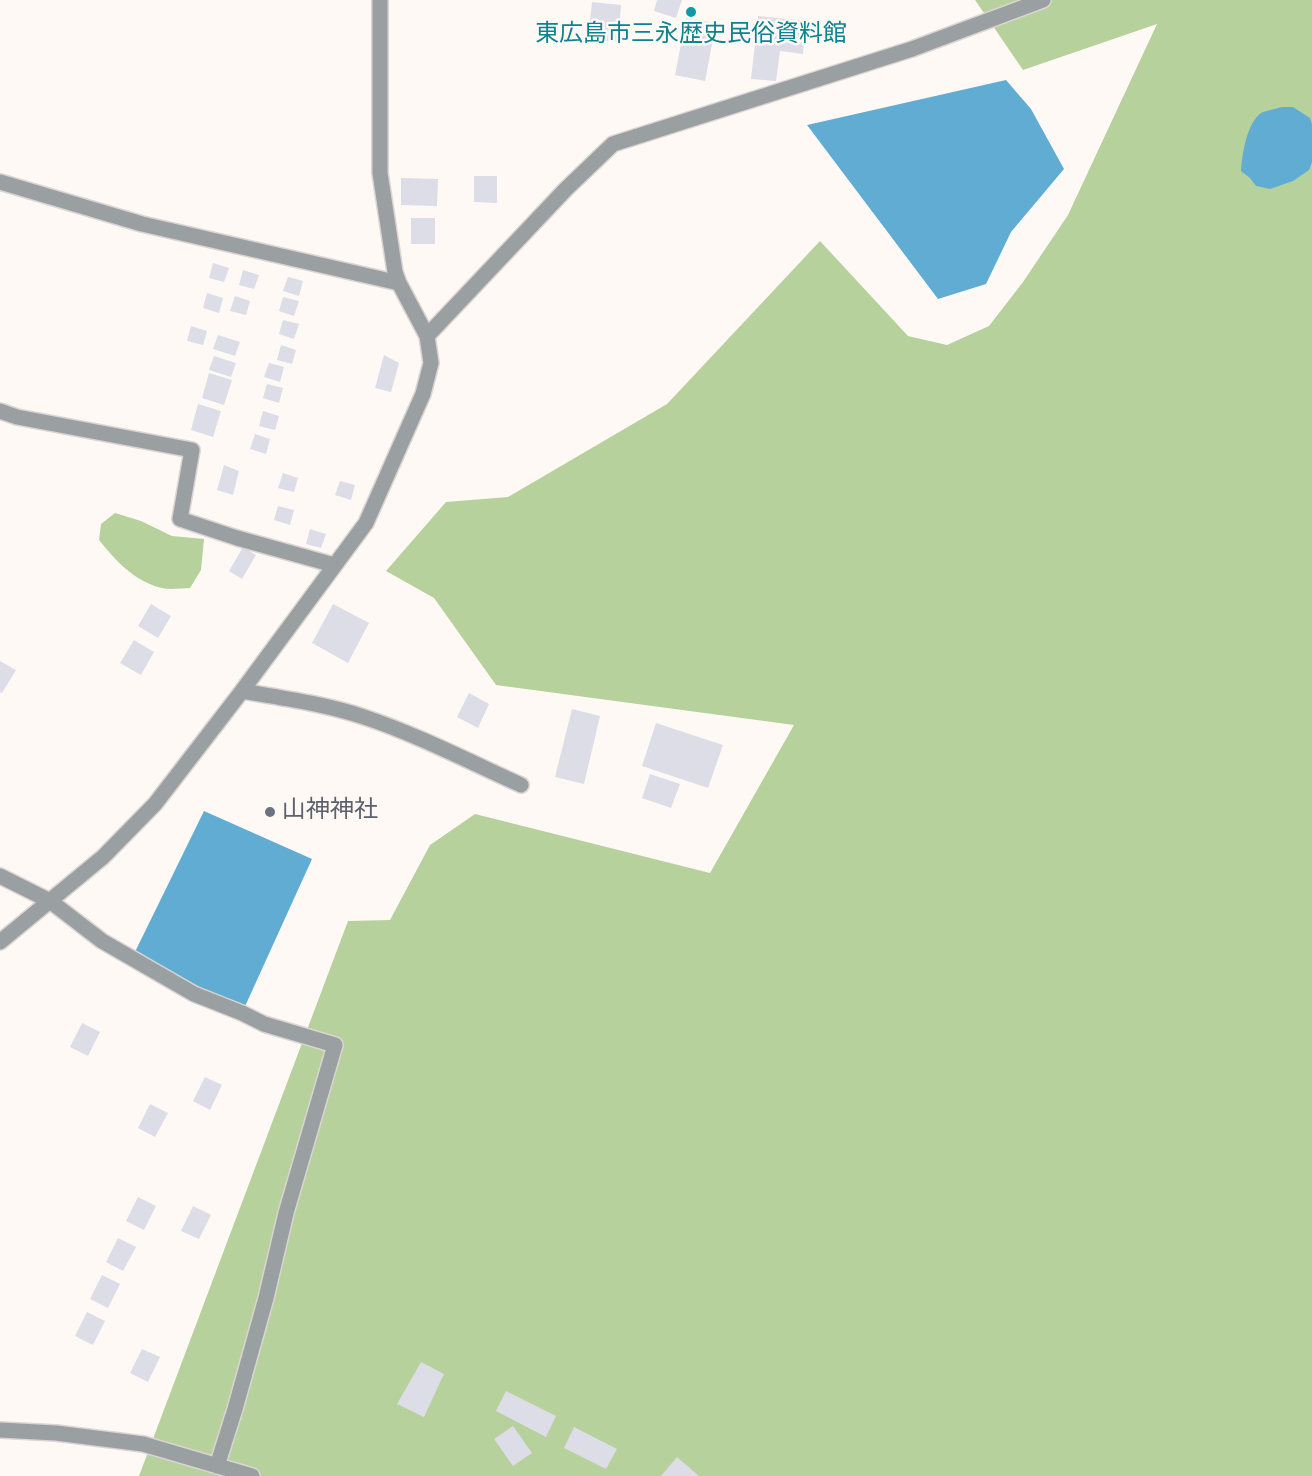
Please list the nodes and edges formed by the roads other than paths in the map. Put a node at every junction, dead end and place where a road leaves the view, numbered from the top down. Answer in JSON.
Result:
{"nodes":[{"id":1,"x":380,"y":0,"type":"edge"},
{"id":2,"x":1043,"y":0,"type":"edge"},
{"id":3,"x":0,"y":182,"type":"edge"},
{"id":4,"x":399,"y":283,"type":"junction"},
{"id":5,"x":427,"y":336,"type":"junction"},
{"id":6,"x":0,"y":411,"type":"edge"},
{"id":7,"x":334,"y":566,"type":"junction"},
{"id":8,"x":242,"y":691,"type":"junction"},
{"id":9,"x":521,"y":785,"type":"dead end"},
{"id":10,"x":0,"y":876,"type":"edge"},
{"id":11,"x":50,"y":902,"type":"junction"},
{"id":12,"x":0,"y":942,"type":"edge"},
{"id":13,"x":0,"y":1430,"type":"edge"},
{"id":14,"x":217,"y":1466,"type":"junction"},
{"id":15,"x":252,"y":1476,"type":"edge"}],
"edges":[{"from":1,"to":4,"type":"street"},
{"from":2,"to":5,"type":"street"},
{"from":3,"to":4,"type":"street"},
{"from":4,"to":5,"type":"street"},
{"from":5,"to":7,"type":"street"},
{"from":6,"to":7,"type":"street"},
{"from":7,"to":8,"type":"street"},
{"from":8,"to":9,"type":"street"},
{"from":8,"to":11,"type":"street"},
{"from":10,"to":11,"type":"street"},
{"from":11,"to":12,"type":"street"},
{"from":11,"to":14,"type":"street"},
{"from":13,"to":14,"type":"street"},
{"from":14,"to":15,"type":"street"}]}
